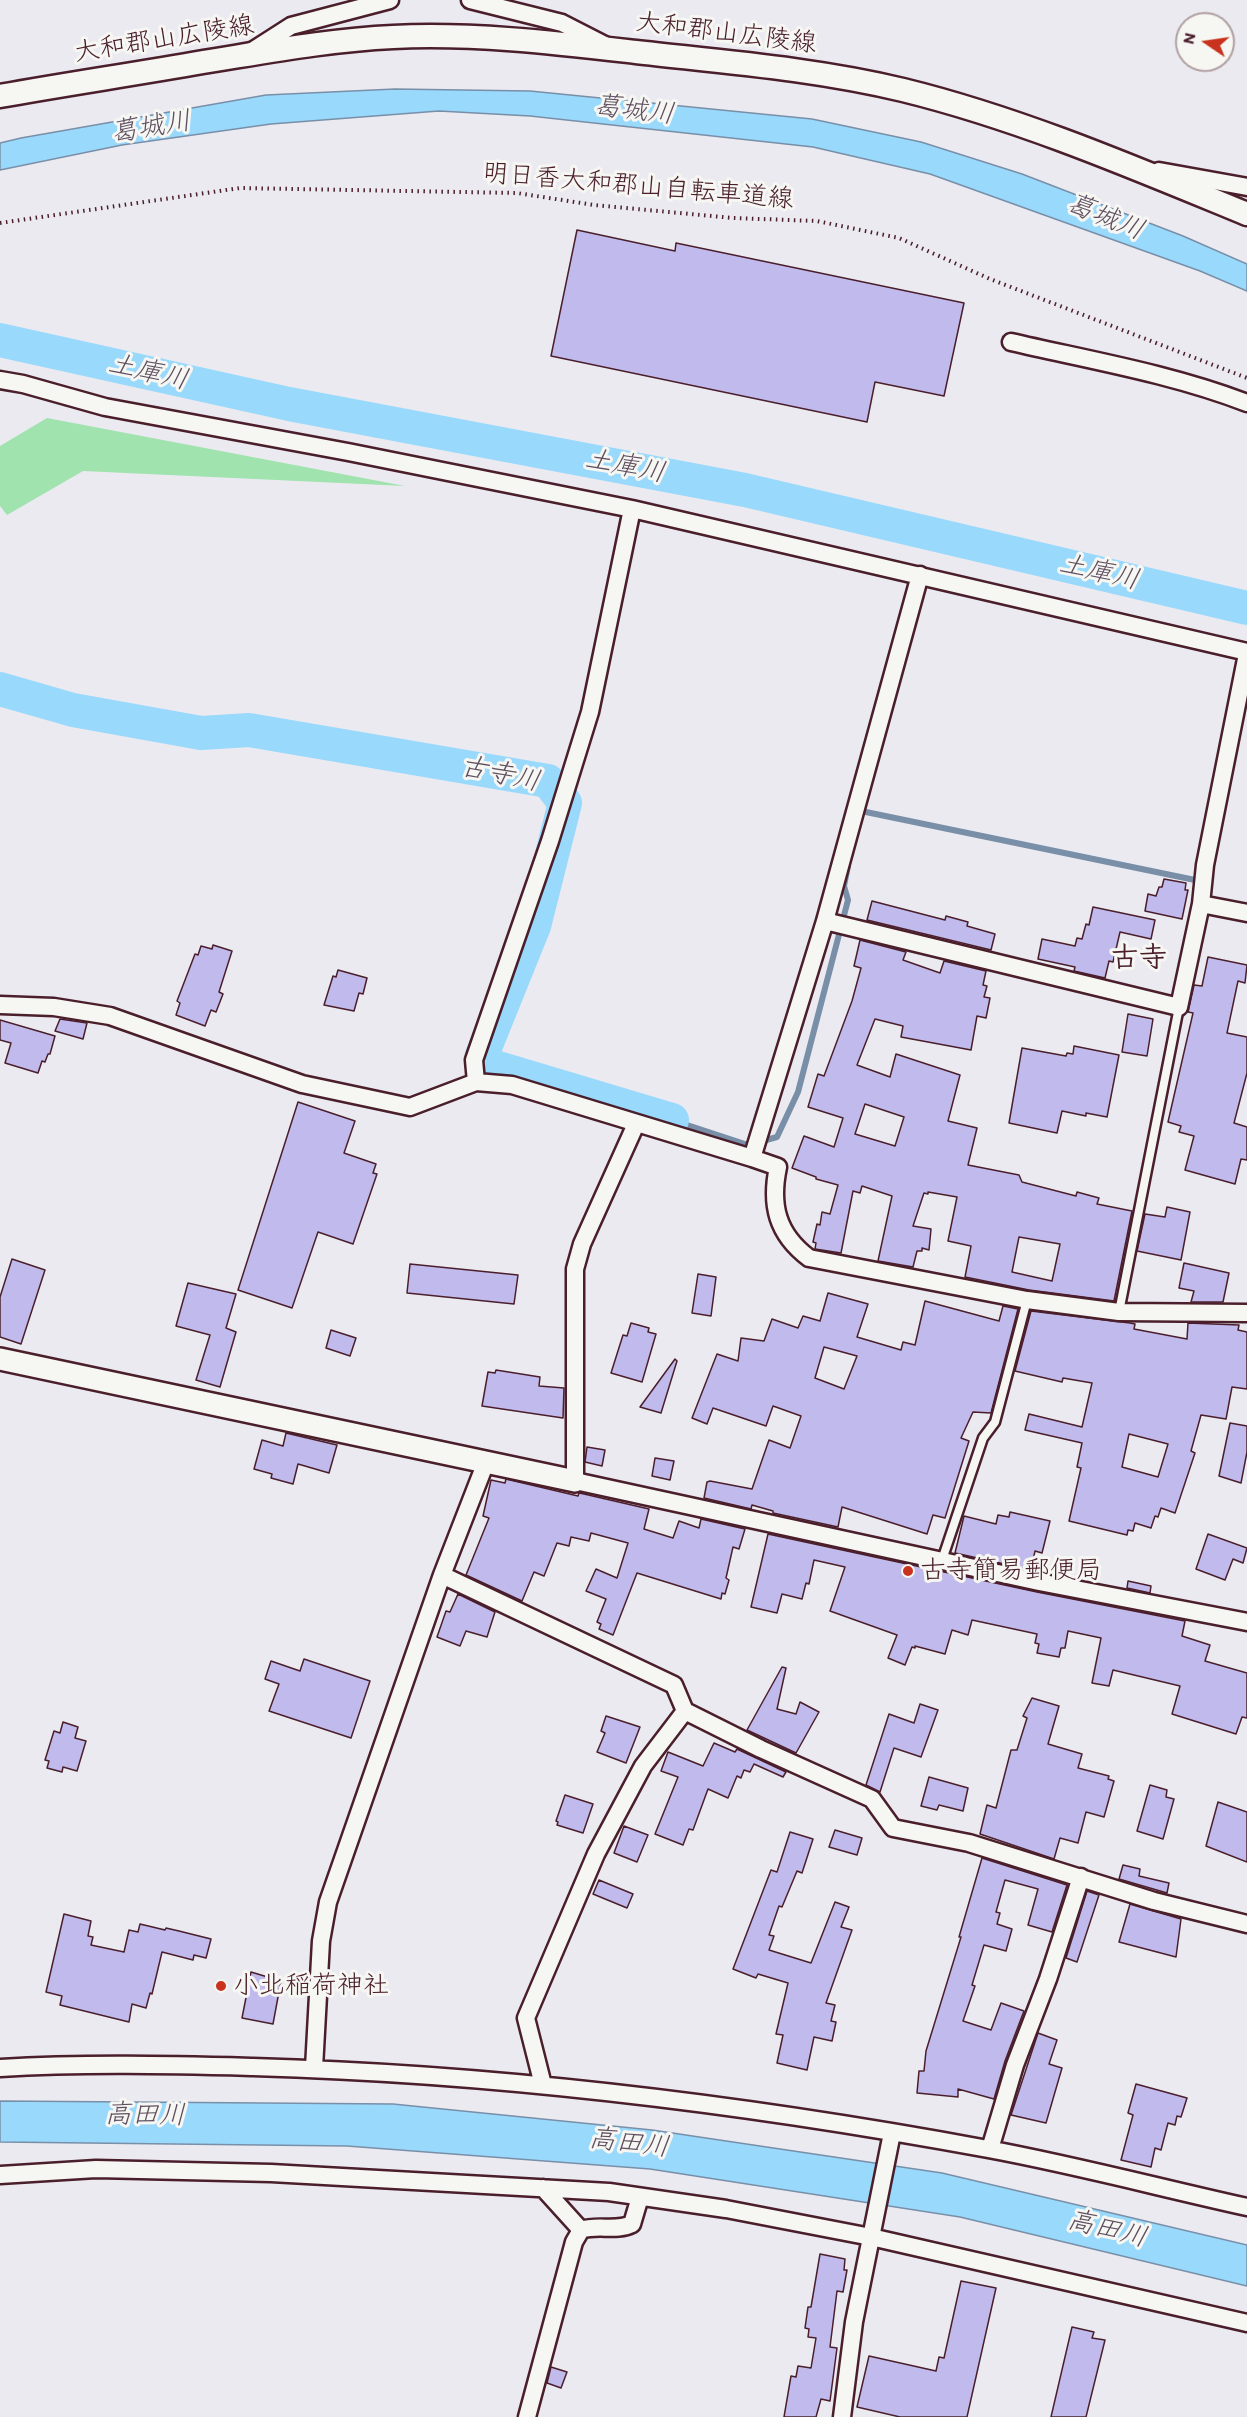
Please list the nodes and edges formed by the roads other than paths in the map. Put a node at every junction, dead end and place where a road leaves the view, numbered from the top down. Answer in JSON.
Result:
{"nodes":[{"id":1,"x":390,"y":0,"type":"edge"},
{"id":2,"x":470,"y":0,"type":"edge"},
{"id":3,"x":614,"y":49,"type":"junction"},
{"id":4,"x":247,"y":55,"type":"junction"},
{"id":5,"x":0,"y":96,"type":"edge"},
{"id":6,"x":1126,"y":164,"type":"junction"},
{"id":7,"x":1247,"y":187,"type":"edge"},
{"id":8,"x":1247,"y":214,"type":"edge"},
{"id":9,"x":1011,"y":342,"type":"dead end"},
{"id":10,"x":0,"y":380,"type":"edge"},
{"id":11,"x":1247,"y":403,"type":"edge"},
{"id":12,"x":632,"y":509,"type":"junction"},
{"id":13,"x":920,"y":575,"type":"junction"},
{"id":14,"x":1247,"y":653,"type":"edge"},
{"id":15,"x":1202,"y":904,"type":"junction"},
{"id":16,"x":1247,"y":913,"type":"edge"},
{"id":17,"x":825,"y":921,"type":"junction"},
{"id":18,"x":0,"y":1005,"type":"edge"},
{"id":19,"x":1179,"y":1007,"type":"junction"},
{"id":20,"x":476,"y":1082,"type":"junction"},
{"id":21,"x":636,"y":1124,"type":"junction"},
{"id":22,"x":752,"y":1158,"type":"junction"},
{"id":23,"x":1027,"y":1300,"type":"junction"},
{"id":24,"x":1119,"y":1312,"type":"junction"},
{"id":25,"x":1247,"y":1313,"type":"edge"},
{"id":26,"x":0,"y":1359,"type":"edge"},
{"id":27,"x":486,"y":1462,"type":"junction"},
{"id":28,"x":575,"y":1481,"type":"junction"},
{"id":29,"x":942,"y":1560,"type":"junction"},
{"id":30,"x":442,"y":1575,"type":"junction"},
{"id":31,"x":1247,"y":1622,"type":"edge"},
{"id":32,"x":685,"y":1711,"type":"junction"},
{"id":33,"x":1081,"y":1877,"type":"junction"},
{"id":34,"x":1247,"y":1924,"type":"edge"},
{"id":35,"x":0,"y":2068,"type":"edge"},
{"id":36,"x":314,"y":2068,"type":"junction"},
{"id":37,"x":543,"y":2085,"type":"junction"},
{"id":38,"x":891,"y":2136,"type":"junction"},
{"id":39,"x":990,"y":2150,"type":"junction"},
{"id":40,"x":0,"y":2175,"type":"edge"},
{"id":41,"x":543,"y":2188,"type":"junction"},
{"id":42,"x":640,"y":2197,"type":"junction"},
{"id":43,"x":1247,"y":2207,"type":"edge"},
{"id":44,"x":581,"y":2230,"type":"junction"},
{"id":45,"x":872,"y":2235,"type":"junction"},
{"id":46,"x":1247,"y":2323,"type":"edge"},
{"id":47,"x":527,"y":2417,"type":"edge"},
{"id":48,"x":842,"y":2417,"type":"edge"}],
"edges":[{"from":1,"to":4,"type":"street"},
{"from":2,"to":3,"type":"street"},
{"from":3,"to":4,"type":"main road","name":"大和郡山広陵線"},
{"from":3,"to":6,"type":"main road","name":"大和郡山広陵線"},
{"from":4,"to":5,"type":"main road","name":"大和郡山広陵線"},
{"from":6,"to":7,"type":"street"},
{"from":6,"to":8,"type":"main road","name":"大和郡山広陵線"},
{"from":9,"to":11,"type":"street"},
{"from":10,"to":12,"type":"street"},
{"from":12,"to":13,"type":"street"},
{"from":12,"to":20,"type":"street"},
{"from":13,"to":14,"type":"street"},
{"from":13,"to":17,"type":"street"},
{"from":14,"to":15,"type":"street"},
{"from":15,"to":16,"type":"street"},
{"from":15,"to":19,"type":"street"},
{"from":17,"to":19,"type":"street"},
{"from":17,"to":22,"type":"street"},
{"from":18,"to":20,"type":"street"},
{"from":19,"to":24,"type":"lane"},
{"from":20,"to":21,"type":"street"},
{"from":21,"to":22,"type":"street"},
{"from":21,"to":28,"type":"street"},
{"from":22,"to":23,"type":"street"},
{"from":23,"to":24,"type":"street"},
{"from":23,"to":29,"type":"lane"},
{"from":24,"to":25,"type":"street"},
{"from":26,"to":27,"type":"street"},
{"from":27,"to":28,"type":"street"},
{"from":27,"to":30,"type":"street"},
{"from":28,"to":29,"type":"street"},
{"from":29,"to":31,"type":"street"},
{"from":30,"to":32,"type":"street"},
{"from":30,"to":36,"type":"street"},
{"from":32,"to":33,"type":"street"},
{"from":32,"to":37,"type":"street"},
{"from":33,"to":34,"type":"street"},
{"from":33,"to":39,"type":"street"},
{"from":35,"to":36,"type":"street"},
{"from":36,"to":37,"type":"street"},
{"from":37,"to":38,"type":"street"},
{"from":38,"to":39,"type":"street"},
{"from":38,"to":45,"type":"street"},
{"from":39,"to":43,"type":"street"},
{"from":40,"to":41,"type":"street"},
{"from":41,"to":42,"type":"street"},
{"from":41,"to":44,"type":"street"},
{"from":42,"to":44,"type":"street"},
{"from":42,"to":45,"type":"street"},
{"from":44,"to":47,"type":"street"},
{"from":45,"to":46,"type":"street"},
{"from":45,"to":48,"type":"street"}]}
